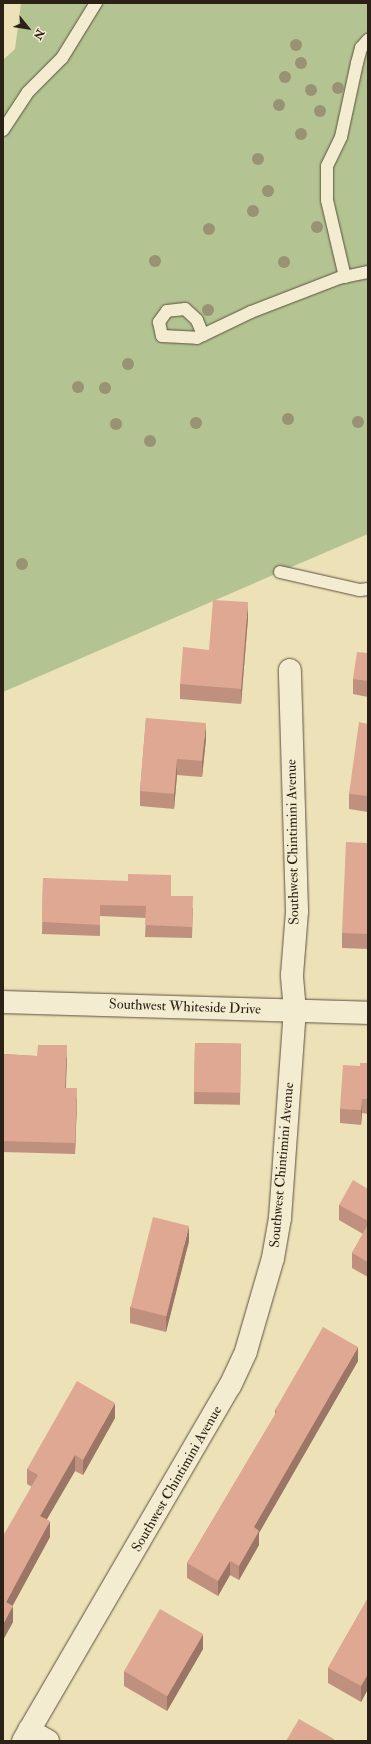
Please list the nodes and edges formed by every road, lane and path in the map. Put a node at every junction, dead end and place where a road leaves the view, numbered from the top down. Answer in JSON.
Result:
{"nodes":[{"id":1,"x":96,"y":3,"type":"edge"},
{"id":2,"x":368,"y":40,"type":"edge"},
{"id":3,"x":3,"y":130,"type":"edge"},
{"id":4,"x":368,"y":272,"type":"edge"},
{"id":5,"x":345,"y":277,"type":"junction"},
{"id":6,"x":203,"y":335,"type":"dead end"},
{"id":7,"x":280,"y":572,"type":"dead end"},
{"id":8,"x":368,"y":589,"type":"edge"},
{"id":9,"x":290,"y":670,"type":"dead end"},
{"id":10,"x":3,"y":1002,"type":"edge"},
{"id":11,"x":295,"y":1011,"type":"junction"},
{"id":12,"x":368,"y":1013,"type":"edge"},
{"id":13,"x":26,"y":1735,"type":"edge"},
{"id":14,"x":48,"y":1741,"type":"edge"}],
"edges":[{"from":1,"to":3,"type":"lane"},
{"from":2,"to":5,"type":"lane"},
{"from":4,"to":5,"type":"lane"},
{"from":5,"to":6,"type":"lane"},
{"from":7,"to":8,"type":"lane"},
{"from":9,"to":11,"type":"street","name":"Southwest Chintimini Avenue"},
{"from":10,"to":11,"type":"street","name":"Southwest Whiteside Drive"},
{"from":11,"to":12,"type":"street","name":"Southwest Whiteside Drive"},
{"from":11,"to":13,"type":"street","name":"Southwest Chintimini Avenue"},
{"from":13,"to":14,"type":"street"}]}
